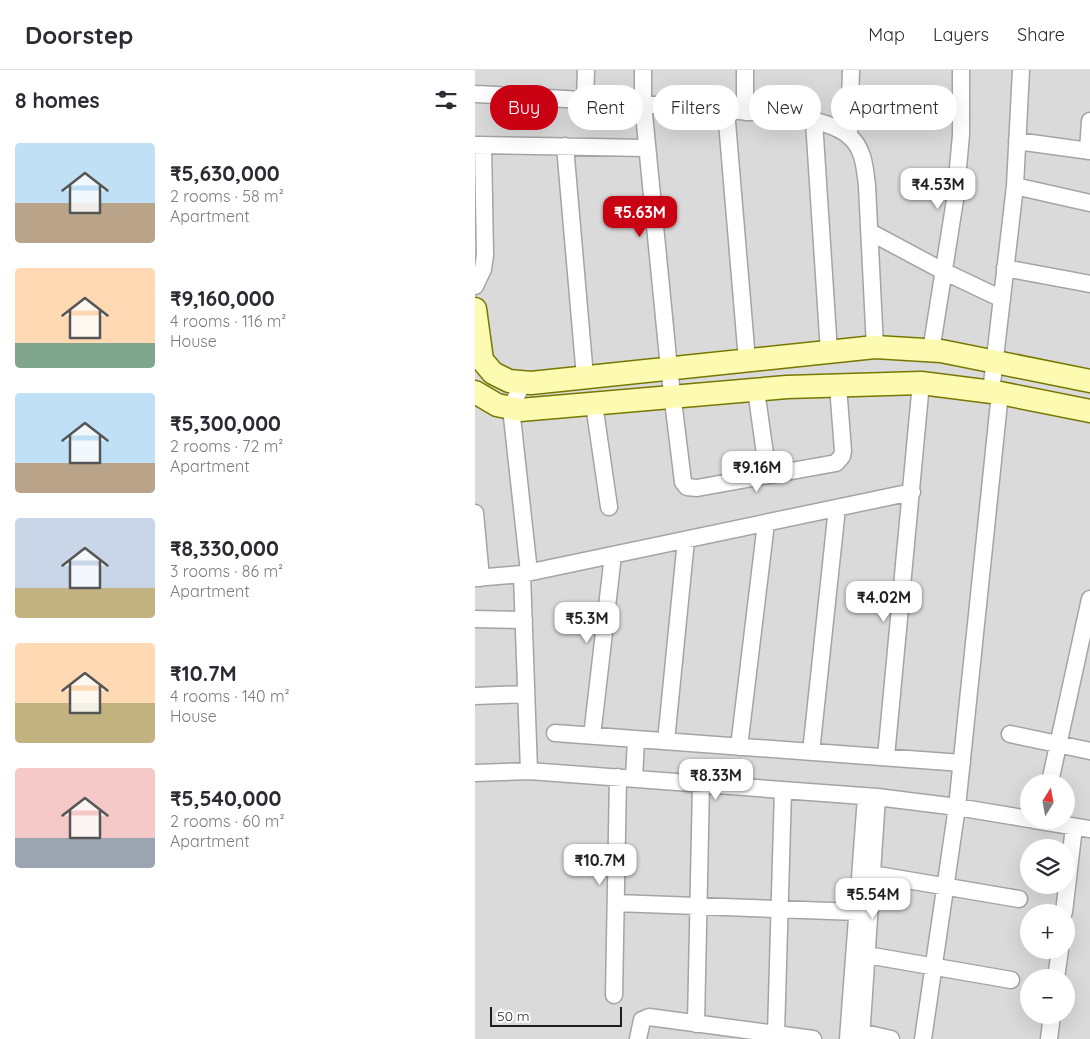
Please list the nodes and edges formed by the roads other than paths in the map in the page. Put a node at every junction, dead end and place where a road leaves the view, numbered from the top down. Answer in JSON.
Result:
{"nodes":[{"id":1,"x":586,"y":70,"type":"edge"},
{"id":2,"x":643,"y":70,"type":"edge"},
{"id":3,"x":745,"y":70,"type":"edge"},
{"id":4,"x":851,"y":70,"type":"edge"},
{"id":5,"x":961,"y":70,"type":"edge"},
{"id":6,"x":1021,"y":70,"type":"edge"},
{"id":7,"x":586,"y":85,"type":"edge"},
{"id":8,"x":643,"y":85,"type":"edge"},
{"id":9,"x":475,"y":94,"type":"edge"},
{"id":10,"x":568,"y":99,"type":"edge"},
{"id":11,"x":643,"y":104,"type":"joint"},
{"id":12,"x":653,"y":105,"type":"edge"},
{"id":13,"x":739,"y":111,"type":"edge"},
{"id":14,"x":745,"y":112,"type":"junction"},
{"id":15,"x":749,"y":112,"type":"edge"},
{"id":16,"x":1090,"y":122,"type":"edge"},
{"id":17,"x":821,"y":123,"type":"edge"},
{"id":18,"x":728,"y":130,"type":"edge"},
{"id":19,"x":815,"y":130,"type":"edge"},
{"id":20,"x":849,"y":136,"type":"junction"},
{"id":21,"x":1017,"y":141,"type":"junction"},
{"id":22,"x":479,"y":145,"type":"edge"},
{"id":23,"x":565,"y":146,"type":"junction"},
{"id":24,"x":647,"y":148,"type":"junction"},
{"id":25,"x":1089,"y":151,"type":"edge"},
{"id":26,"x":1015,"y":186,"type":"junction"},
{"id":27,"x":1090,"y":203,"type":"edge"},
{"id":28,"x":870,"y":232,"type":"junction"},
{"id":29,"x":1005,"y":268,"type":"junction"},
{"id":30,"x":943,"y":271,"type":"junction"},
{"id":31,"x":1090,"y":284,"type":"edge"},
{"id":32,"x":475,"y":286,"type":"edge"},
{"id":33,"x":1001,"y":299,"type":"junction"},
{"id":34,"x":475,"y":309,"type":"edge"},
{"id":35,"x":875,"y":347,"type":"junction"},
{"id":36,"x":931,"y":351,"type":"junction"},
{"id":37,"x":829,"y":352,"type":"junction"},
{"id":38,"x":747,"y":360,"type":"junction"},
{"id":39,"x":995,"y":361,"type":"junction"},
{"id":40,"x":669,"y":368,"type":"junction"},
{"id":41,"x":585,"y":377,"type":"junction"},
{"id":42,"x":1090,"y":381,"type":"edge"},
{"id":43,"x":523,"y":382,"type":"junction"},
{"id":44,"x":921,"y":383,"type":"junction"},
{"id":45,"x":838,"y":386,"type":"junction"},
{"id":46,"x":756,"y":390,"type":"junction"},
{"id":47,"x":475,"y":392,"type":"edge"},
{"id":48,"x":996,"y":392,"type":"junction"},
{"id":49,"x":673,"y":397,"type":"junction"},
{"id":50,"x":593,"y":404,"type":"junction"},
{"id":51,"x":511,"y":408,"type":"junction"},
{"id":52,"x":1090,"y":412,"type":"edge"},
{"id":53,"x":768,"y":475,"type":"junction"},
{"id":54,"x":912,"y":492,"type":"junction"},
{"id":55,"x":609,"y":507,"type":"dead end"},
{"id":56,"x":837,"y":508,"type":"junction"},
{"id":57,"x":475,"y":513,"type":"edge"},
{"id":58,"x":766,"y":523,"type":"junction"},
{"id":59,"x":686,"y":540,"type":"junction"},
{"id":60,"x":613,"y":555,"type":"junction"},
{"id":61,"x":526,"y":573,"type":"junction"},
{"id":62,"x":478,"y":578,"type":"edge"},
{"id":63,"x":1089,"y":599,"type":"edge"},
{"id":64,"x":475,"y":619,"type":"edge"},
{"id":65,"x":524,"y":620,"type":"junction"},
{"id":66,"x":526,"y":694,"type":"junction"},
{"id":67,"x":475,"y":696,"type":"edge"},
{"id":68,"x":555,"y":733,"type":"dead end"},
{"id":69,"x":1010,"y":734,"type":"dead end"},
{"id":70,"x":592,"y":736,"type":"junction"},
{"id":71,"x":636,"y":739,"type":"junction"},
{"id":72,"x":666,"y":741,"type":"junction"},
{"id":73,"x":1058,"y":744,"type":"junction"},
{"id":74,"x":739,"y":747,"type":"junction"},
{"id":75,"x":1090,"y":751,"type":"edge"},
{"id":76,"x":811,"y":752,"type":"junction"},
{"id":77,"x":886,"y":757,"type":"junction"},
{"id":78,"x":962,"y":763,"type":"junction"},
{"id":79,"x":529,"y":771,"type":"junction"},
{"id":80,"x":475,"y":773,"type":"edge"},
{"id":81,"x":1052,"y":774,"type":"edge"},
{"id":82,"x":618,"y":777,"type":"junction"},
{"id":83,"x":634,"y":778,"type":"junction"},
{"id":84,"x":701,"y":784,"type":"junction"},
{"id":85,"x":783,"y":790,"type":"junction"},
{"id":86,"x":872,"y":797,"type":"junction"},
{"id":87,"x":957,"y":807,"type":"junction"},
{"id":88,"x":1020,"y":817,"type":"edge"},
{"id":89,"x":1082,"y":828,"type":"edge"},
{"id":90,"x":872,"y":874,"type":"junction"},
{"id":91,"x":946,"y":887,"type":"junction"},
{"id":92,"x":1019,"y":899,"type":"dead end"},
{"id":93,"x":616,"y":903,"type":"junction"},
{"id":94,"x":1066,"y":904,"type":"edge"},
{"id":95,"x":698,"y":906,"type":"junction"},
{"id":96,"x":779,"y":909,"type":"junction"},
{"id":97,"x":858,"y":912,"type":"junction"},
{"id":98,"x":867,"y":955,"type":"junction"},
{"id":99,"x":934,"y":966,"type":"junction"},
{"id":100,"x":1011,"y":980,"type":"dead end"},
{"id":101,"x":614,"y":995,"type":"dead end"},
{"id":102,"x":696,"y":1024,"type":"junction"},
{"id":103,"x":1051,"y":1024,"type":"edge"},
{"id":104,"x":739,"y":1034,"type":"edge"},
{"id":105,"x":776,"y":1034,"type":"junction"},
{"id":106,"x":855,"y":1035,"type":"edge"},
{"id":107,"x":638,"y":1039,"type":"edge"},
{"id":108,"x":813,"y":1039,"type":"edge"},
{"id":109,"x":891,"y":1039,"type":"edge"},
{"id":110,"x":923,"y":1039,"type":"edge"},
{"id":111,"x":1049,"y":1039,"type":"edge"}],
"edges":[{"from":1,"to":7,"type":"street"},
{"from":2,"to":8,"type":"street"},
{"from":3,"to":14,"type":"street"},
{"from":4,"to":20,"type":"street"},
{"from":5,"to":30,"type":"street"},
{"from":6,"to":21,"type":"street"},
{"from":9,"to":10,"type":"street"},
{"from":11,"to":12,"type":"street"},
{"from":11,"to":24,"type":"street"},
{"from":13,"to":14,"type":"street"},
{"from":14,"to":15,"type":"street"},
{"from":16,"to":25,"type":"street"},
{"from":17,"to":20,"type":"street"},
{"from":18,"to":38,"type":"street"},
{"from":19,"to":37,"type":"street"},
{"from":20,"to":28,"type":"street"},
{"from":21,"to":25,"type":"street"},
{"from":21,"to":26,"type":"street"},
{"from":22,"to":23,"type":"street"},
{"from":22,"to":32,"type":"street"},
{"from":23,"to":24,"type":"street"},
{"from":23,"to":41,"type":"street"},
{"from":24,"to":40,"type":"street"},
{"from":26,"to":27,"type":"street"},
{"from":26,"to":29,"type":"street"},
{"from":28,"to":30,"type":"street"},
{"from":28,"to":35,"type":"street"},
{"from":29,"to":31,"type":"street"},
{"from":29,"to":33,"type":"street"},
{"from":30,"to":33,"type":"street"},
{"from":30,"to":36,"type":"street"},
{"from":33,"to":39,"type":"street"},
{"from":34,"to":43,"type":"main road"},
{"from":35,"to":36,"type":"main road"},
{"from":35,"to":37,"type":"main road"},
{"from":36,"to":39,"type":"main road"},
{"from":37,"to":38,"type":"main road"},
{"from":38,"to":40,"type":"main road"},
{"from":39,"to":42,"type":"main road"},
{"from":39,"to":48,"type":"street"},
{"from":40,"to":41,"type":"main road"},
{"from":40,"to":49,"type":"street"},
{"from":41,"to":43,"type":"main road"},
{"from":43,"to":51,"type":"street"},
{"from":44,"to":45,"type":"main road"},
{"from":44,"to":48,"type":"main road"},
{"from":44,"to":54,"type":"street"},
{"from":45,"to":46,"type":"main road"},
{"from":45,"to":53,"type":"street"},
{"from":46,"to":49,"type":"main road"},
{"from":46,"to":53,"type":"street"},
{"from":47,"to":51,"type":"main road"},
{"from":48,"to":52,"type":"main road"},
{"from":48,"to":78,"type":"street"},
{"from":49,"to":50,"type":"main road"},
{"from":49,"to":53,"type":"street"},
{"from":50,"to":51,"type":"main road"},
{"from":50,"to":55,"type":"street"},
{"from":51,"to":61,"type":"street"},
{"from":54,"to":56,"type":"street"},
{"from":54,"to":77,"type":"street"},
{"from":56,"to":58,"type":"street"},
{"from":56,"to":76,"type":"street"},
{"from":57,"to":62,"type":"street"},
{"from":58,"to":59,"type":"street"},
{"from":58,"to":74,"type":"street"},
{"from":59,"to":60,"type":"street"},
{"from":59,"to":72,"type":"street"},
{"from":60,"to":61,"type":"street"},
{"from":60,"to":70,"type":"street"},
{"from":61,"to":62,"type":"street"},
{"from":61,"to":65,"type":"street"},
{"from":63,"to":73,"type":"street"},
{"from":64,"to":65,"type":"street"},
{"from":65,"to":66,"type":"street"},
{"from":66,"to":67,"type":"street"},
{"from":66,"to":79,"type":"street"},
{"from":68,"to":70,"type":"street"},
{"from":69,"to":73,"type":"street"},
{"from":70,"to":71,"type":"street"},
{"from":71,"to":72,"type":"street"},
{"from":71,"to":83,"type":"street"},
{"from":72,"to":74,"type":"street"},
{"from":73,"to":75,"type":"street"},
{"from":73,"to":81,"type":"street"},
{"from":74,"to":76,"type":"street"},
{"from":76,"to":77,"type":"street"},
{"from":77,"to":78,"type":"street"},
{"from":78,"to":87,"type":"street"},
{"from":79,"to":80,"type":"street"},
{"from":79,"to":82,"type":"street"},
{"from":82,"to":83,"type":"street"},
{"from":82,"to":93,"type":"street"},
{"from":83,"to":84,"type":"street"},
{"from":84,"to":85,"type":"street"},
{"from":84,"to":95,"type":"street"},
{"from":85,"to":86,"type":"street"},
{"from":85,"to":96,"type":"street"},
{"from":86,"to":87,"type":"street"},
{"from":86,"to":90,"type":"street"},
{"from":86,"to":97,"type":"street"},
{"from":87,"to":88,"type":"street"},
{"from":87,"to":91,"type":"street"},
{"from":89,"to":94,"type":"street"},
{"from":90,"to":91,"type":"street"},
{"from":90,"to":98,"type":"street"},
{"from":91,"to":92,"type":"street"},
{"from":91,"to":99,"type":"street"},
{"from":93,"to":95,"type":"street"},
{"from":93,"to":101,"type":"street"},
{"from":95,"to":96,"type":"street"},
{"from":95,"to":102,"type":"street"},
{"from":96,"to":97,"type":"street"},
{"from":96,"to":105,"type":"street"},
{"from":97,"to":106,"type":"street"},
{"from":98,"to":99,"type":"street"},
{"from":98,"to":106,"type":"street"},
{"from":99,"to":100,"type":"street"},
{"from":99,"to":110,"type":"street"},
{"from":102,"to":104,"type":"street"},
{"from":102,"to":107,"type":"street"},
{"from":103,"to":111,"type":"street"},
{"from":104,"to":105,"type":"street"},
{"from":105,"to":108,"type":"street"},
{"from":106,"to":109,"type":"street"}]}
